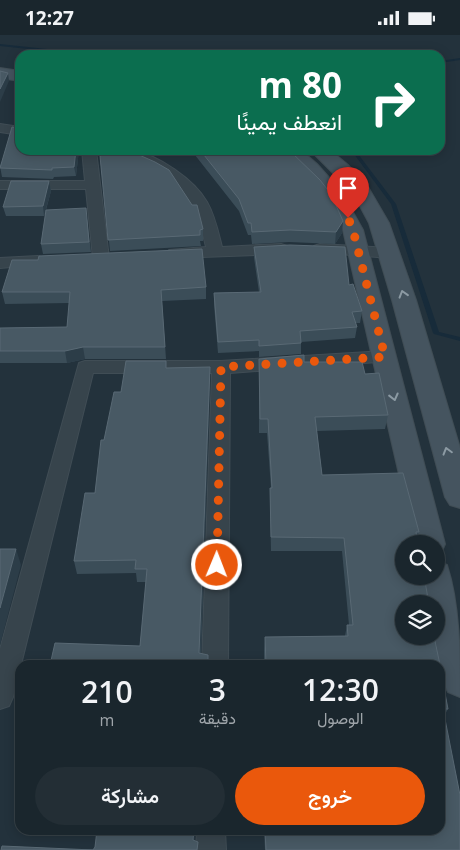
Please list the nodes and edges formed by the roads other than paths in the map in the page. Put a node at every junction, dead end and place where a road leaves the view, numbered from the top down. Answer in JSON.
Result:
{"nodes":[{"id":1,"x":0,"y":62,"type":"edge"},
{"id":2,"x":15,"y":64,"type":"edge"},
{"id":3,"x":0,"y":73,"type":"edge"},
{"id":4,"x":15,"y":75,"type":"edge"},
{"id":5,"x":0,"y":129,"type":"edge"},
{"id":6,"x":15,"y":130,"type":"edge"},
{"id":7,"x":90,"y":155,"type":"edge"},
{"id":8,"x":131,"y":155,"type":"edge"},
{"id":9,"x":296,"y":155,"type":"edge"},
{"id":10,"x":325,"y":155,"type":"edge"},
{"id":11,"x":0,"y":185,"type":"edge"},
{"id":12,"x":93,"y":185,"type":"junction"},
{"id":13,"x":215,"y":251,"type":"junction"},
{"id":14,"x":358,"y":252,"type":"junction"},
{"id":15,"x":390,"y":253,"type":"junction"},
{"id":16,"x":158,"y":255,"type":"edge"},
{"id":17,"x":120,"y":257,"type":"edge"},
{"id":18,"x":101,"y":258,"type":"junction"},
{"id":19,"x":83,"y":259,"type":"edge"},
{"id":20,"x":55,"y":260,"type":"edge"},
{"id":21,"x":0,"y":263,"type":"edge"},
{"id":22,"x":385,"y":357,"type":"junction"},
{"id":23,"x":221,"y":367,"type":"junction"},
{"id":24,"x":460,"y":497,"type":"edge"},
{"id":25,"x":428,"y":535,"type":"edge"},
{"id":26,"x":438,"y":585,"type":"edge"},
{"id":27,"x":215,"y":660,"type":"edge"},
{"id":28,"x":460,"y":681,"type":"edge"},
{"id":29,"x":0,"y":697,"type":"edge"},
{"id":30,"x":211,"y":835,"type":"edge"},
{"id":31,"x":211,"y":850,"type":"edge"}],
"edges":[{"from":1,"to":2,"type":"street"},
{"from":3,"to":4,"type":"street"},
{"from":5,"to":6,"type":"street"},
{"from":7,"to":12,"type":"street"},
{"from":8,"to":13,"type":"street"},
{"from":9,"to":14,"type":"street"},
{"from":10,"to":15,"type":"street"},
{"from":11,"to":12,"type":"street"},
{"from":12,"to":18,"type":"street"},
{"from":13,"to":14,"type":"street"},
{"from":13,"to":16,"type":"street"},
{"from":14,"to":15,"type":"street"},
{"from":14,"to":22,"type":"street"},
{"from":24,"to":15,"type":"street","one_way":true},
{"from":17,"to":18,"type":"street"},
{"from":18,"to":19,"type":"street"},
{"from":20,"to":21,"type":"street"},
{"from":22,"to":23,"type":"street"},
{"from":22,"to":25,"type":"street","one_way":true},
{"from":23,"to":27,"type":"street"},
{"from":23,"to":29,"type":"street"},
{"from":26,"to":28,"type":"street"},
{"from":30,"to":31,"type":"street"}]}
